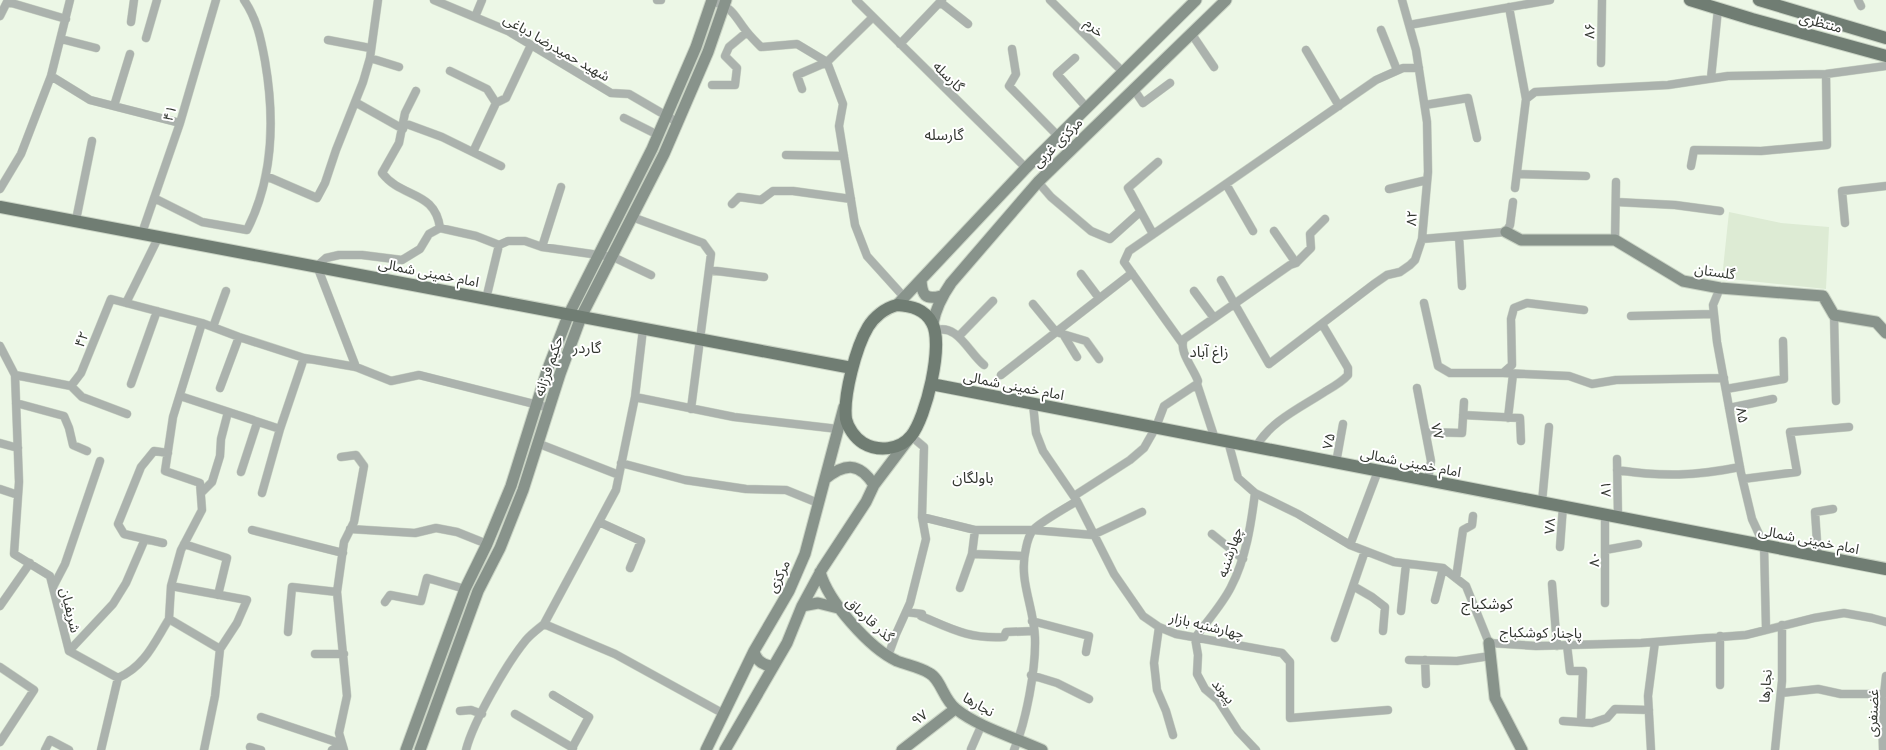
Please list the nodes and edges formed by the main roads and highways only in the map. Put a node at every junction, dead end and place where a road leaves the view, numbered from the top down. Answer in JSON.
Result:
{"nodes":[{"id":1,"x":1690,"y":0,"type":"edge"},
{"id":2,"x":1759,"y":0,"type":"edge"},
{"id":3,"x":1886,"y":38,"type":"edge"},
{"id":4,"x":1886,"y":56,"type":"edge"},
{"id":5,"x":0,"y":206,"type":"edge"},
{"id":6,"x":852,"y":368,"type":"junction"},
{"id":7,"x":931,"y":384,"type":"junction"},
{"id":8,"x":1886,"y":569,"type":"edge"}],
"edges":[{"from":1,"to":4,"type":"main road","name":"منتظری"},
{"from":2,"to":3,"type":"main road","name":"منتظری"},
{"from":5,"to":6,"type":"main road","name":"امام خمینی شمالی"},
{"from":6,"to":7,"type":"main road"},
{"from":6,"to":7,"type":"main road"},
{"from":7,"to":8,"type":"main road","name":"امام خمینی شمالی"}]}
